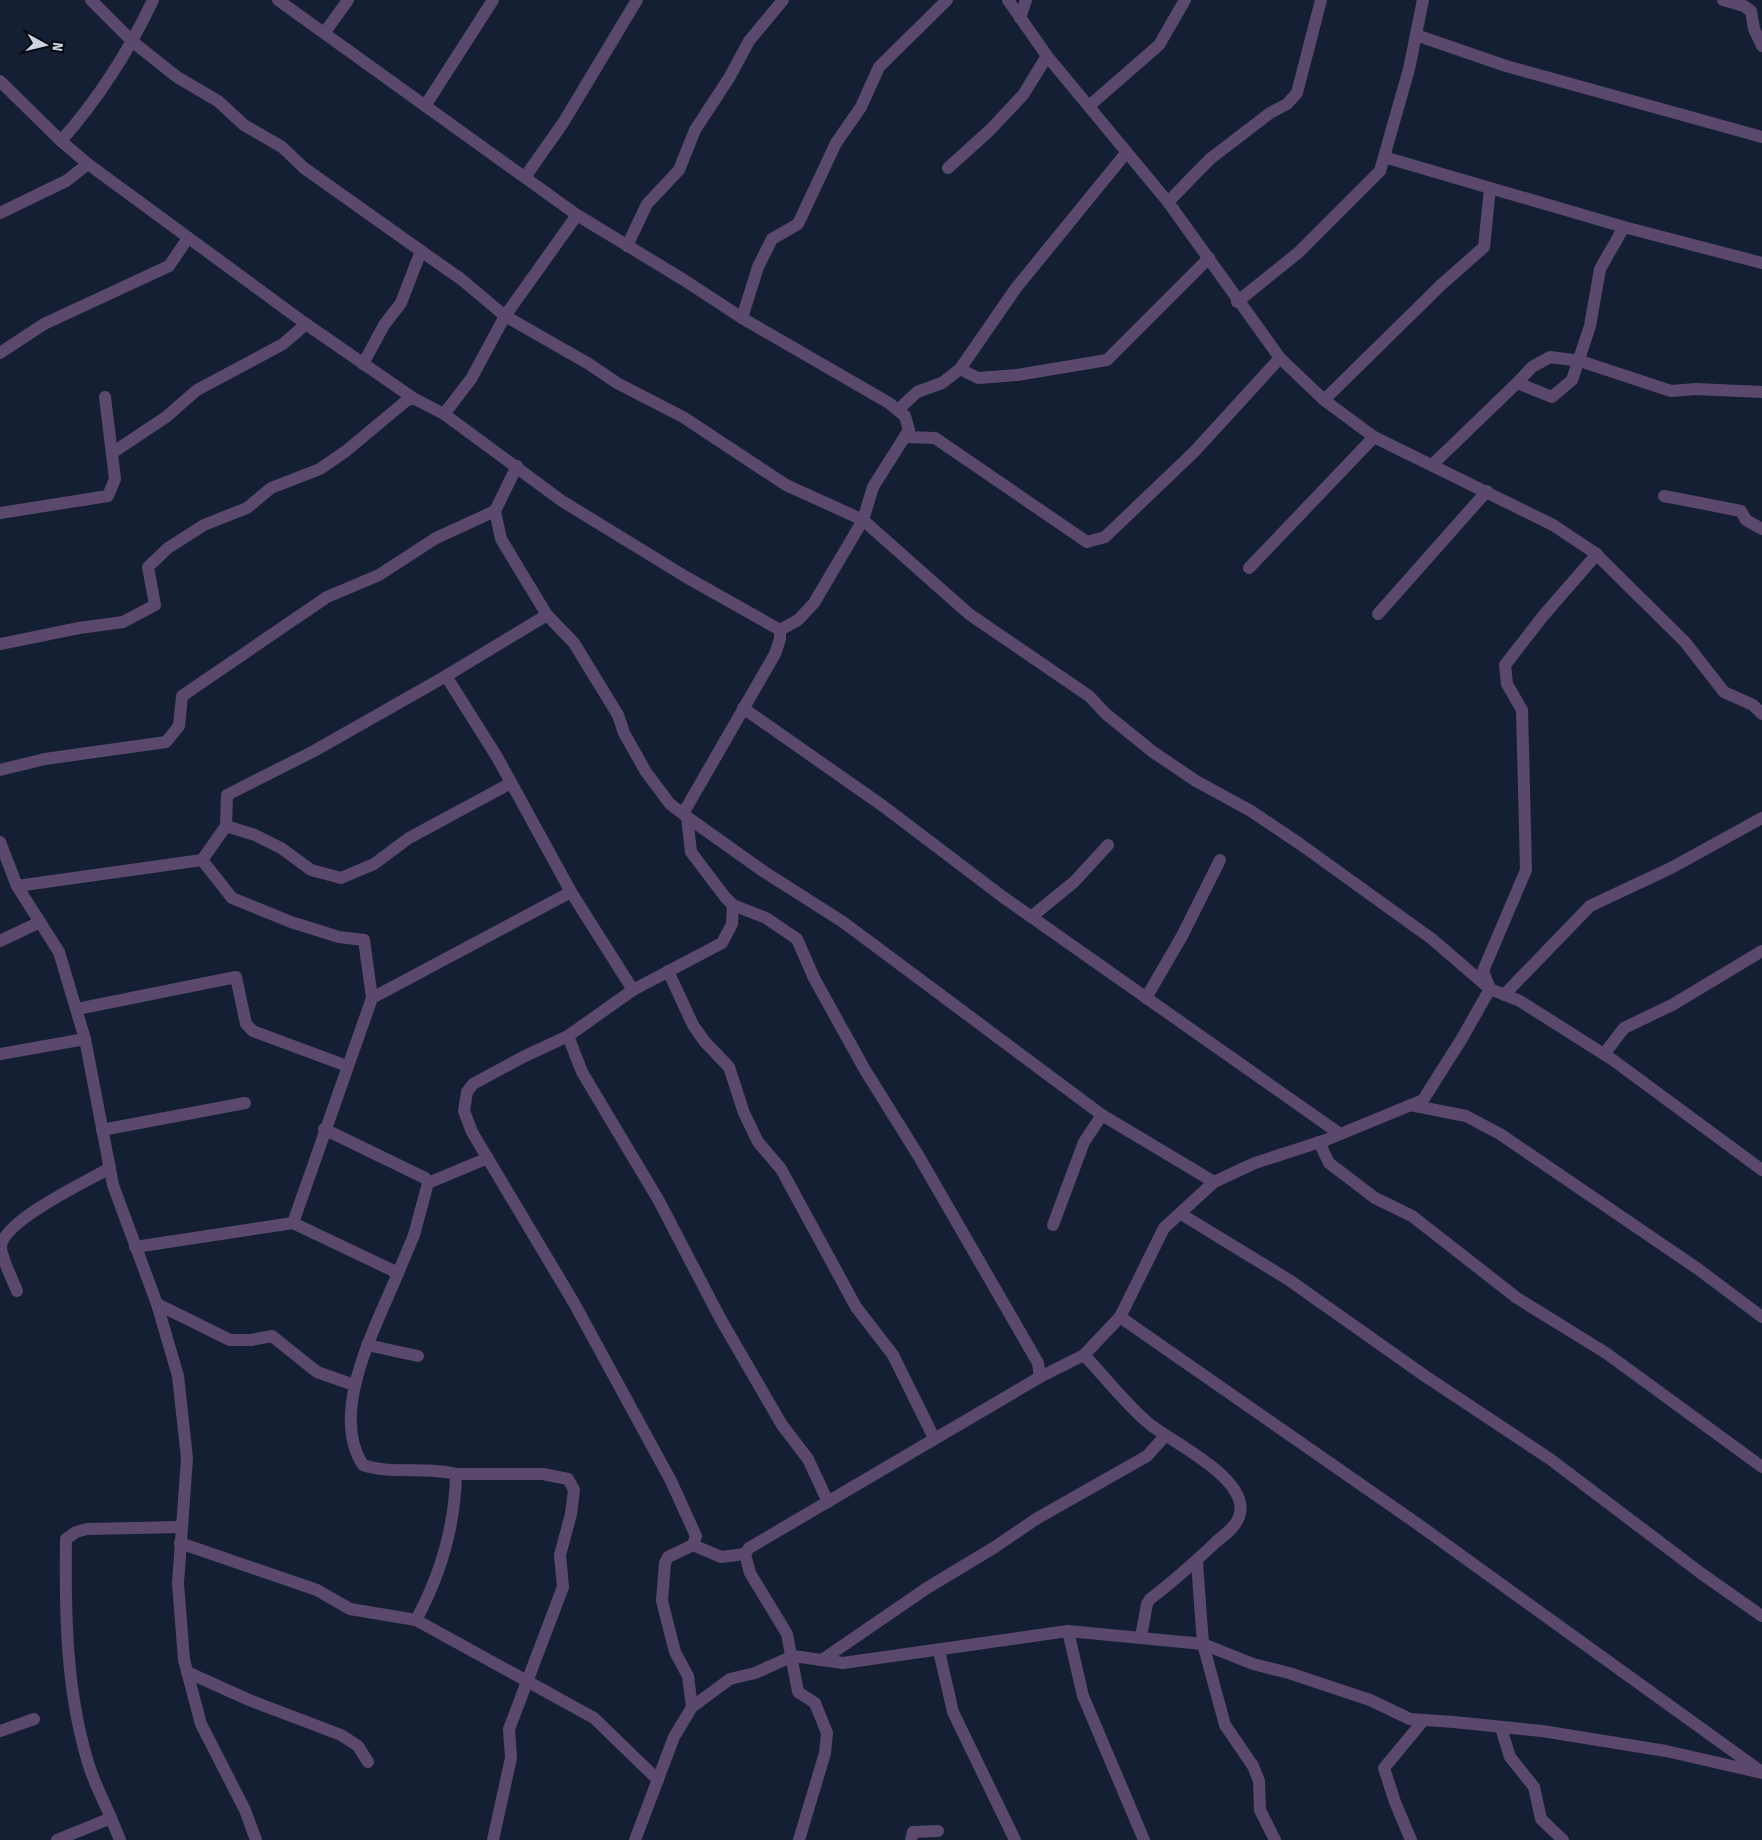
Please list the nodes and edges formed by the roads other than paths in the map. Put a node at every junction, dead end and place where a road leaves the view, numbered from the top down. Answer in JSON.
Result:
{"nodes":[{"id":1,"x":91,"y":0,"type":"edge"},
{"id":2,"x":153,"y":0,"type":"edge"},
{"id":3,"x":278,"y":0,"type":"edge"},
{"id":4,"x":348,"y":0,"type":"edge"},
{"id":5,"x":493,"y":0,"type":"edge"},
{"id":6,"x":637,"y":0,"type":"edge"},
{"id":7,"x":783,"y":0,"type":"edge"},
{"id":8,"x":947,"y":0,"type":"edge"},
{"id":9,"x":1008,"y":0,"type":"edge"},
{"id":10,"x":1026,"y":0,"type":"edge"},
{"id":11,"x":1185,"y":0,"type":"edge"},
{"id":12,"x":1321,"y":0,"type":"edge"},
{"id":13,"x":1423,"y":0,"type":"edge"},
{"id":14,"x":1723,"y":0,"type":"edge"},
{"id":15,"x":1745,"y":3,"type":"edge"},
{"id":16,"x":1020,"y":18,"type":"junction"},
{"id":17,"x":325,"y":32,"type":"junction"},
{"id":18,"x":1416,"y":35,"type":"junction"},
{"id":19,"x":133,"y":42,"type":"junction"},
{"id":20,"x":1762,"y":46,"type":"edge"},
{"id":21,"x":1047,"y":56,"type":"junction"},
{"id":22,"x":0,"y":81,"type":"edge"},
{"id":23,"x":425,"y":106,"type":"junction"},
{"id":24,"x":1089,"y":106,"type":"junction"},
{"id":25,"x":1762,"y":137,"type":"edge"},
{"id":26,"x":61,"y":141,"type":"junction"},
{"id":27,"x":1126,"y":153,"type":"junction"},
{"id":28,"x":1384,"y":158,"type":"junction"},
{"id":29,"x":88,"y":164,"type":"junction"},
{"id":30,"x":948,"y":168,"type":"dead end"},
{"id":31,"x":524,"y":177,"type":"junction"},
{"id":32,"x":1490,"y":188,"type":"junction"},
{"id":33,"x":1168,"y":202,"type":"junction"},
{"id":34,"x":0,"y":213,"type":"edge"},
{"id":35,"x":577,"y":216,"type":"junction"},
{"id":36,"x":1624,"y":227,"type":"junction"},
{"id":37,"x":188,"y":238,"type":"junction"},
{"id":38,"x":627,"y":246,"type":"junction"},
{"id":39,"x":421,"y":251,"type":"junction"},
{"id":40,"x":1209,"y":258,"type":"junction"},
{"id":41,"x":1762,"y":263,"type":"edge"},
{"id":42,"x":1238,"y":302,"type":"junction"},
{"id":43,"x":505,"y":316,"type":"junction"},
{"id":44,"x":742,"y":318,"type":"junction"},
{"id":45,"x":306,"y":324,"type":"junction"},
{"id":46,"x":0,"y":353,"type":"edge"},
{"id":47,"x":1280,"y":358,"type":"junction"},
{"id":48,"x":1580,"y":361,"type":"junction"},
{"id":49,"x":363,"y":364,"type":"junction"},
{"id":50,"x":960,"y":369,"type":"junction"},
{"id":51,"x":1517,"y":383,"type":"junction"},
{"id":52,"x":1762,"y":392,"type":"edge"},
{"id":53,"x":104,"y":397,"type":"dead end"},
{"id":54,"x":413,"y":398,"type":"junction"},
{"id":55,"x":1324,"y":400,"type":"junction"},
{"id":56,"x":898,"y":410,"type":"junction"},
{"id":57,"x":444,"y":414,"type":"junction"},
{"id":58,"x":906,"y":437,"type":"junction"},
{"id":59,"x":1374,"y":437,"type":"junction"},
{"id":60,"x":112,"y":453,"type":"junction"},
{"id":61,"x":1432,"y":465,"type":"junction"},
{"id":62,"x":517,"y":466,"type":"junction"},
{"id":63,"x":1487,"y":492,"type":"junction"},
{"id":64,"x":1664,"y":496,"type":"dead end"},
{"id":65,"x":495,"y":511,"type":"junction"},
{"id":66,"x":0,"y":514,"type":"edge"},
{"id":67,"x":863,"y":520,"type":"junction"},
{"id":68,"x":1762,"y":530,"type":"edge"},
{"id":69,"x":1597,"y":554,"type":"junction"},
{"id":70,"x":1249,"y":568,"type":"dead end"},
{"id":71,"x":1378,"y":614,"type":"dead end"},
{"id":72,"x":547,"y":615,"type":"junction"},
{"id":73,"x":780,"y":630,"type":"junction"},
{"id":74,"x":0,"y":644,"type":"edge"},
{"id":75,"x":446,"y":676,"type":"junction"},
{"id":76,"x":743,"y":708,"type":"junction"},
{"id":77,"x":1762,"y":714,"type":"edge"},
{"id":78,"x":0,"y":770,"type":"edge"},
{"id":79,"x":511,"y":783,"type":"junction"},
{"id":80,"x":686,"y":815,"type":"junction"},
{"id":81,"x":1762,"y":818,"type":"edge"},
{"id":82,"x":226,"y":826,"type":"junction"},
{"id":83,"x":0,"y":842,"type":"edge"},
{"id":84,"x":1108,"y":845,"type":"dead end"},
{"id":85,"x":202,"y":860,"type":"junction"},
{"id":86,"x":1220,"y":860,"type":"dead end"},
{"id":87,"x":17,"y":886,"type":"junction"},
{"id":88,"x":571,"y":892,"type":"junction"},
{"id":89,"x":733,"y":905,"type":"junction"},
{"id":90,"x":1031,"y":917,"type":"junction"},
{"id":91,"x":40,"y":922,"type":"junction"},
{"id":92,"x":0,"y":941,"type":"edge"},
{"id":93,"x":1762,"y":952,"type":"edge"},
{"id":94,"x":668,"y":971,"type":"junction"},
{"id":95,"x":1490,"y":989,"type":"junction"},
{"id":96,"x":633,"y":990,"type":"junction"},
{"id":97,"x":1504,"y":995,"type":"junction"},
{"id":98,"x":372,"y":998,"type":"junction"},
{"id":99,"x":1146,"y":998,"type":"junction"},
{"id":100,"x":77,"y":1009,"type":"junction"},
{"id":101,"x":568,"y":1036,"type":"junction"},
{"id":102,"x":85,"y":1039,"type":"junction"},
{"id":103,"x":0,"y":1054,"type":"edge"},
{"id":104,"x":1604,"y":1054,"type":"junction"},
{"id":105,"x":347,"y":1066,"type":"junction"},
{"id":106,"x":245,"y":1103,"type":"dead end"},
{"id":107,"x":1407,"y":1104,"type":"junction"},
{"id":108,"x":1102,"y":1114,"type":"junction"},
{"id":109,"x":324,"y":1129,"type":"junction"},
{"id":110,"x":102,"y":1130,"type":"junction"},
{"id":111,"x":1340,"y":1134,"type":"junction"},
{"id":112,"x":1318,"y":1142,"type":"junction"},
{"id":113,"x":488,"y":1158,"type":"junction"},
{"id":114,"x":110,"y":1168,"type":"junction"},
{"id":115,"x":1762,"y":1170,"type":"edge"},
{"id":116,"x":1214,"y":1182,"type":"junction"},
{"id":117,"x":428,"y":1183,"type":"junction"},
{"id":118,"x":1181,"y":1214,"type":"junction"},
{"id":119,"x":293,"y":1223,"type":"junction"},
{"id":120,"x":1053,"y":1225,"type":"dead end"},
{"id":121,"x":135,"y":1247,"type":"junction"},
{"id":122,"x":398,"y":1273,"type":"junction"},
{"id":123,"x":17,"y":1291,"type":"dead end"},
{"id":124,"x":157,"y":1304,"type":"junction"},
{"id":125,"x":1120,"y":1317,"type":"junction"},
{"id":126,"x":1762,"y":1317,"type":"edge"},
{"id":127,"x":367,"y":1345,"type":"junction"},
{"id":128,"x":1084,"y":1355,"type":"junction"},
{"id":129,"x":418,"y":1356,"type":"dead end"},
{"id":130,"x":1040,"y":1377,"type":"junction"},
{"id":131,"x":354,"y":1385,"type":"junction"},
{"id":132,"x":1165,"y":1436,"type":"junction"},
{"id":133,"x":934,"y":1438,"type":"junction"},
{"id":134,"x":1762,"y":1467,"type":"edge"},
{"id":135,"x":456,"y":1474,"type":"junction"},
{"id":136,"x":828,"y":1502,"type":"junction"},
{"id":137,"x":181,"y":1527,"type":"junction"},
{"id":138,"x":180,"y":1543,"type":"junction"},
{"id":139,"x":693,"y":1545,"type":"junction"},
{"id":140,"x":745,"y":1554,"type":"junction"},
{"id":141,"x":1197,"y":1562,"type":"junction"},
{"id":142,"x":1762,"y":1616,"type":"edge"},
{"id":143,"x":416,"y":1620,"type":"junction"},
{"id":144,"x":1068,"y":1631,"type":"junction"},
{"id":145,"x":1141,"y":1636,"type":"junction"},
{"id":146,"x":1204,"y":1644,"type":"junction"},
{"id":147,"x":939,"y":1651,"type":"junction"},
{"id":148,"x":793,"y":1656,"type":"junction"},
{"id":149,"x":822,"y":1660,"type":"junction"},
{"id":150,"x":187,"y":1672,"type":"junction"},
{"id":151,"x":527,"y":1680,"type":"junction"},
{"id":152,"x":692,"y":1707,"type":"junction"},
{"id":153,"x":34,"y":1719,"type":"dead end"},
{"id":154,"x":1423,"y":1721,"type":"junction"},
{"id":155,"x":1501,"y":1728,"type":"junction"},
{"id":156,"x":0,"y":1731,"type":"edge"},
{"id":157,"x":368,"y":1762,"type":"dead end"},
{"id":158,"x":1762,"y":1772,"type":"edge"},
{"id":159,"x":658,"y":1780,"type":"junction"},
{"id":160,"x":111,"y":1818,"type":"junction"},
{"id":161,"x":938,"y":1831,"type":"dead end"},
{"id":162,"x":57,"y":1840,"type":"edge"},
{"id":163,"x":120,"y":1840,"type":"edge"},
{"id":164,"x":256,"y":1840,"type":"edge"},
{"id":165,"x":492,"y":1840,"type":"edge"},
{"id":166,"x":635,"y":1840,"type":"edge"},
{"id":167,"x":799,"y":1840,"type":"edge"},
{"id":168,"x":911,"y":1840,"type":"edge"},
{"id":169,"x":1015,"y":1840,"type":"edge"},
{"id":170,"x":1144,"y":1840,"type":"edge"},
{"id":171,"x":1275,"y":1840,"type":"edge"},
{"id":172,"x":1411,"y":1840,"type":"edge"},
{"id":173,"x":1562,"y":1840,"type":"edge"}],
"edges":[{"from":1,"to":19,"type":"street"},
{"from":2,"to":19,"type":"street"},
{"from":3,"to":17,"type":"street"},
{"from":4,"to":17,"type":"street"},
{"from":5,"to":23,"type":"street"},
{"from":6,"to":31,"type":"street"},
{"from":7,"to":38,"type":"street"},
{"from":8,"to":44,"type":"street"},
{"from":9,"to":16,"type":"street"},
{"from":10,"to":16,"type":"street"},
{"from":11,"to":24,"type":"street"},
{"from":12,"to":33,"type":"street"},
{"from":13,"to":18,"type":"street"},
{"from":14,"to":15,"type":"street"},
{"from":15,"to":20,"type":"street"},
{"from":16,"to":21,"type":"street"},
{"from":17,"to":23,"type":"street"},
{"from":18,"to":25,"type":"street"},
{"from":18,"to":28,"type":"street"},
{"from":19,"to":26,"type":"street"},
{"from":19,"to":39,"type":"street"},
{"from":21,"to":24,"type":"street"},
{"from":21,"to":30,"type":"street"},
{"from":22,"to":26,"type":"street"},
{"from":23,"to":31,"type":"street"},
{"from":24,"to":27,"type":"street"},
{"from":26,"to":29,"type":"street"},
{"from":27,"to":33,"type":"street"},
{"from":27,"to":50,"type":"street"},
{"from":28,"to":32,"type":"street"},
{"from":28,"to":42,"type":"street"},
{"from":29,"to":34,"type":"street"},
{"from":29,"to":37,"type":"street"},
{"from":31,"to":35,"type":"street"},
{"from":32,"to":36,"type":"street"},
{"from":32,"to":55,"type":"street"},
{"from":33,"to":40,"type":"street"},
{"from":35,"to":38,"type":"street"},
{"from":35,"to":43,"type":"street"},
{"from":36,"to":41,"type":"street"},
{"from":36,"to":48,"type":"street"},
{"from":37,"to":45,"type":"street"},
{"from":37,"to":46,"type":"street"},
{"from":38,"to":44,"type":"street"},
{"from":39,"to":43,"type":"street"},
{"from":39,"to":49,"type":"street"},
{"from":40,"to":42,"type":"street"},
{"from":40,"to":50,"type":"street"},
{"from":42,"to":47,"type":"street"},
{"from":43,"to":57,"type":"street"},
{"from":43,"to":67,"type":"street"},
{"from":44,"to":56,"type":"street"},
{"from":45,"to":49,"type":"street"},
{"from":45,"to":60,"type":"street"},
{"from":47,"to":55,"type":"street"},
{"from":47,"to":58,"type":"street"},
{"from":48,"to":51,"type":"street"},
{"from":48,"to":51,"type":"street"},
{"from":48,"to":52,"type":"street"},
{"from":49,"to":54,"type":"street"},
{"from":50,"to":56,"type":"street"},
{"from":51,"to":61,"type":"street"},
{"from":53,"to":60,"type":"street"},
{"from":54,"to":57,"type":"street"},
{"from":54,"to":74,"type":"street"},
{"from":55,"to":59,"type":"street"},
{"from":56,"to":58,"type":"street"},
{"from":57,"to":62,"type":"street"},
{"from":58,"to":67,"type":"street"},
{"from":59,"to":61,"type":"street"},
{"from":59,"to":70,"type":"street"},
{"from":60,"to":66,"type":"street"},
{"from":61,"to":63,"type":"street"},
{"from":62,"to":65,"type":"street"},
{"from":62,"to":73,"type":"street"},
{"from":63,"to":69,"type":"street"},
{"from":63,"to":71,"type":"street"},
{"from":64,"to":68,"type":"street"},
{"from":65,"to":72,"type":"street"},
{"from":65,"to":78,"type":"street"},
{"from":67,"to":73,"type":"street"},
{"from":67,"to":95,"type":"street"},
{"from":69,"to":77,"type":"street"},
{"from":69,"to":95,"type":"street"},
{"from":72,"to":75,"type":"street"},
{"from":72,"to":80,"type":"street"},
{"from":73,"to":76,"type":"street"},
{"from":75,"to":79,"type":"street"},
{"from":75,"to":82,"type":"street"},
{"from":76,"to":80,"type":"street"},
{"from":76,"to":90,"type":"street"},
{"from":79,"to":82,"type":"street"},
{"from":79,"to":88,"type":"street"},
{"from":80,"to":89,"type":"street"},
{"from":80,"to":108,"type":"street"},
{"from":81,"to":97,"type":"street"},
{"from":82,"to":85,"type":"street"},
{"from":83,"to":87,"type":"street"},
{"from":84,"to":90,"type":"street"},
{"from":85,"to":87,"type":"street"},
{"from":85,"to":98,"type":"street"},
{"from":86,"to":99,"type":"street"},
{"from":87,"to":91,"type":"street"},
{"from":88,"to":96,"type":"street"},
{"from":88,"to":98,"type":"street"},
{"from":89,"to":94,"type":"street"},
{"from":89,"to":130,"type":"street"},
{"from":90,"to":99,"type":"street"},
{"from":91,"to":92,"type":"street"},
{"from":91,"to":100,"type":"street"},
{"from":93,"to":104,"type":"street"},
{"from":94,"to":96,"type":"street"},
{"from":94,"to":133,"type":"street"},
{"from":95,"to":97,"type":"street"},
{"from":95,"to":107,"type":"street"},
{"from":96,"to":101,"type":"street"},
{"from":97,"to":104,"type":"street"},
{"from":98,"to":105,"type":"street"},
{"from":99,"to":111,"type":"street"},
{"from":100,"to":102,"type":"street"},
{"from":100,"to":105,"type":"street"},
{"from":101,"to":113,"type":"street"},
{"from":101,"to":136,"type":"street"},
{"from":102,"to":103,"type":"street"},
{"from":102,"to":110,"type":"street"},
{"from":104,"to":115,"type":"street"},
{"from":105,"to":109,"type":"street"},
{"from":106,"to":110,"type":"street"},
{"from":107,"to":111,"type":"street"},
{"from":107,"to":126,"type":"street"},
{"from":108,"to":116,"type":"street"},
{"from":108,"to":120,"type":"street"},
{"from":109,"to":117,"type":"street"},
{"from":109,"to":119,"type":"street"},
{"from":110,"to":114,"type":"street"},
{"from":111,"to":112,"type":"street"},
{"from":112,"to":116,"type":"street"},
{"from":112,"to":134,"type":"street"},
{"from":113,"to":117,"type":"street"},
{"from":113,"to":139,"type":"street"},
{"from":114,"to":121,"type":"street"},
{"from":114,"to":123,"type":"street"},
{"from":116,"to":118,"type":"street"},
{"from":117,"to":122,"type":"street"},
{"from":118,"to":125,"type":"street"},
{"from":118,"to":142,"type":"street"},
{"from":119,"to":121,"type":"street"},
{"from":119,"to":122,"type":"street"},
{"from":121,"to":124,"type":"street"},
{"from":122,"to":127,"type":"street"},
{"from":124,"to":131,"type":"street"},
{"from":124,"to":137,"type":"street"},
{"from":125,"to":128,"type":"street"},
{"from":125,"to":158,"type":"street"},
{"from":127,"to":129,"type":"street"},
{"from":127,"to":131,"type":"street"},
{"from":128,"to":130,"type":"street"},
{"from":128,"to":132,"type":"street"},
{"from":130,"to":133,"type":"street"},
{"from":131,"to":135,"type":"street"},
{"from":132,"to":141,"type":"street"},
{"from":132,"to":149,"type":"street"},
{"from":133,"to":136,"type":"street"},
{"from":135,"to":143,"type":"street"},
{"from":135,"to":151,"type":"street"},
{"from":136,"to":140,"type":"street"},
{"from":137,"to":138,"type":"street"},
{"from":137,"to":160,"type":"street"},
{"from":138,"to":143,"type":"street"},
{"from":138,"to":150,"type":"street"},
{"from":139,"to":140,"type":"street"},
{"from":139,"to":152,"type":"street"},
{"from":140,"to":148,"type":"street"},
{"from":141,"to":145,"type":"street"},
{"from":141,"to":146,"type":"street"},
{"from":143,"to":151,"type":"street"},
{"from":144,"to":145,"type":"street"},
{"from":144,"to":147,"type":"street"},
{"from":144,"to":170,"type":"street"},
{"from":145,"to":146,"type":"street"},
{"from":146,"to":154,"type":"street"},
{"from":146,"to":171,"type":"street"},
{"from":147,"to":149,"type":"street"},
{"from":147,"to":169,"type":"street"},
{"from":148,"to":149,"type":"street"},
{"from":148,"to":152,"type":"street"},
{"from":148,"to":167,"type":"street"},
{"from":150,"to":157,"type":"street"},
{"from":150,"to":164,"type":"street"},
{"from":151,"to":159,"type":"street"},
{"from":151,"to":165,"type":"street"},
{"from":152,"to":159,"type":"street"},
{"from":153,"to":156,"type":"street"},
{"from":154,"to":155,"type":"street"},
{"from":154,"to":172,"type":"street"},
{"from":155,"to":158,"type":"street"},
{"from":155,"to":173,"type":"street"},
{"from":159,"to":166,"type":"street"},
{"from":160,"to":162,"type":"street"},
{"from":160,"to":163,"type":"street"},
{"from":161,"to":168,"type":"street"}]}
